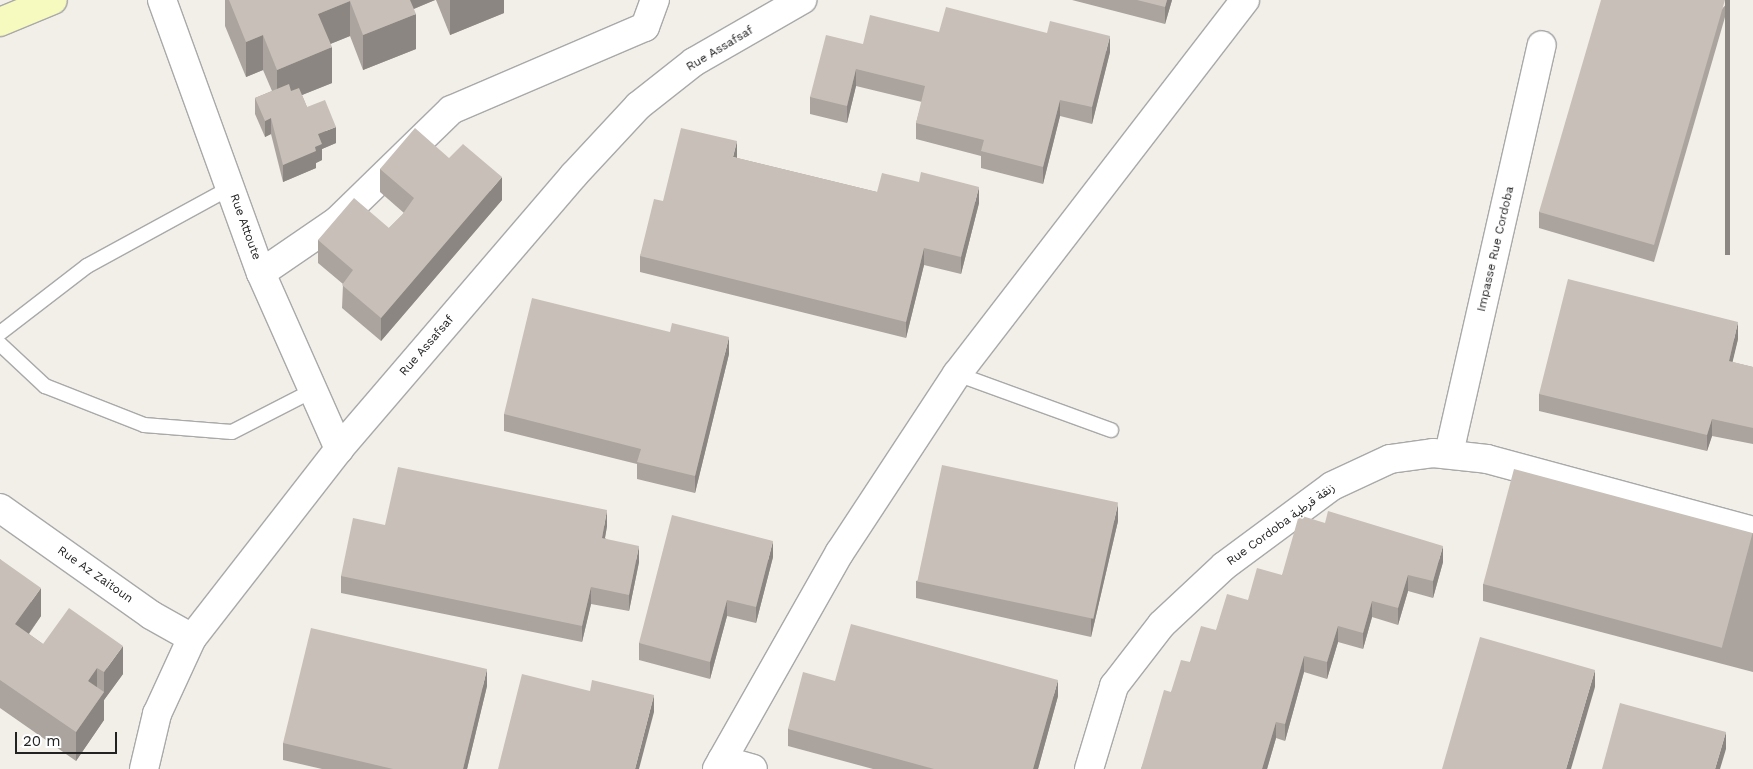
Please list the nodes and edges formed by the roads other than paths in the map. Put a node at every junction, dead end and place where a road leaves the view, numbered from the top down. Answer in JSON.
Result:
{"nodes":[{"id":1,"x":53,"y":0,"type":"edge"},
{"id":2,"x":162,"y":0,"type":"edge"},
{"id":3,"x":655,"y":0,"type":"edge"},
{"id":4,"x":802,"y":0,"type":"edge"},
{"id":5,"x":1245,"y":0,"type":"edge"},
{"id":6,"x":0,"y":22,"type":"edge"},
{"id":7,"x":1542,"y":45,"type":"dead end"},
{"id":8,"x":230,"y":188,"type":"junction"},
{"id":9,"x":261,"y":273,"type":"junction"},
{"id":10,"x":0,"y":334,"type":"edge"},
{"id":11,"x":0,"y":344,"type":"edge"},
{"id":12,"x":957,"y":374,"type":"junction"},
{"id":13,"x":314,"y":390,"type":"junction"},
{"id":14,"x":1110,"y":430,"type":"dead end"},
{"id":15,"x":339,"y":448,"type":"junction"},
{"id":16,"x":1449,"y":453,"type":"junction"},
{"id":17,"x":0,"y":508,"type":"edge"},
{"id":18,"x":1753,"y":531,"type":"edge"},
{"id":19,"x":192,"y":638,"type":"junction"},
{"id":20,"x":720,"y":764,"type":"edge"},
{"id":21,"x":144,"y":769,"type":"edge"},
{"id":22,"x":753,"y":769,"type":"edge"},
{"id":23,"x":1089,"y":769,"type":"edge"}],
"edges":[{"from":1,"to":6,"type":"main road"},
{"from":2,"to":8,"type":"street","name":"Rue Attoute"},
{"from":3,"to":9,"type":"street"},
{"from":4,"to":15,"type":"street","name":"Rue Assafsaf"},
{"from":5,"to":12,"type":"street"},
{"from":7,"to":16,"type":"street","name":"Impasse Rue Cordoba"},
{"from":8,"to":9,"type":"street","name":"Rue Attoute"},
{"from":8,"to":10,"type":"lane"},
{"from":9,"to":13,"type":"street","name":"Rue Attoute"},
{"from":11,"to":13,"type":"lane"},
{"from":12,"to":14,"type":"lane"},
{"from":12,"to":20,"type":"street"},
{"from":13,"to":15,"type":"street","name":"Rue Attoute"},
{"from":15,"to":19,"type":"street","name":"Rue Assafsaf"},
{"from":16,"to":18,"type":"street","name":"Rue Cordoba زنقة قرطبة"},
{"from":16,"to":23,"type":"street","name":"Rue Cordoba زنقة قرطبة"},
{"from":17,"to":19,"type":"street","name":"Rue Az Zaitoun"},
{"from":19,"to":21,"type":"street","name":"Rue Assafsaf"},
{"from":20,"to":22,"type":"street"}]}
